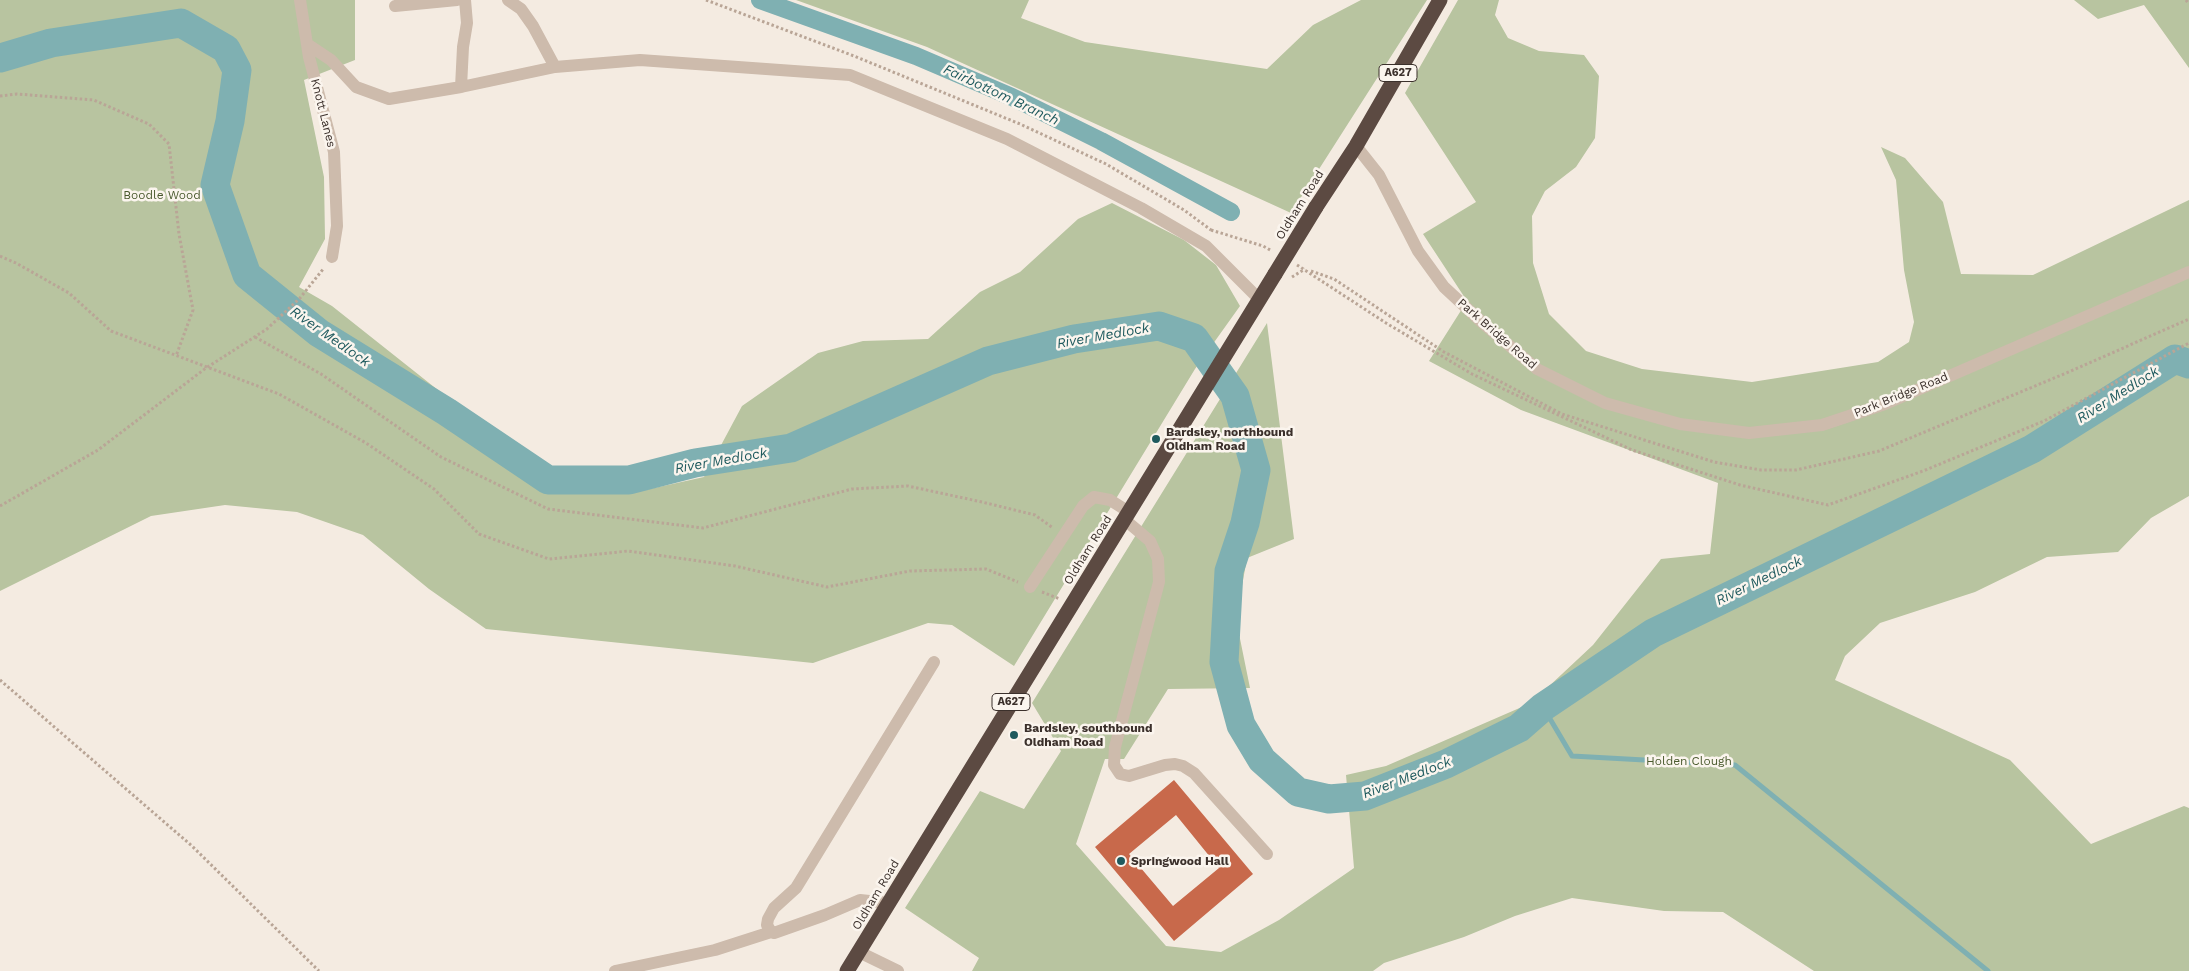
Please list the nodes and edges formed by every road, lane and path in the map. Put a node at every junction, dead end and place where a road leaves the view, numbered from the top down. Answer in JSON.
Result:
{"nodes":[{"id":1,"x":300,"y":0,"type":"edge"},
{"id":2,"x":457,"y":0,"type":"edge"},
{"id":3,"x":465,"y":0,"type":"edge"},
{"id":4,"x":508,"y":0,"type":"edge"},
{"id":5,"x":1440,"y":0,"type":"edge"},
{"id":6,"x":2186,"y":0,"type":"edge"},
{"id":7,"x":2189,"y":4,"type":"edge"},
{"id":8,"x":395,"y":6,"type":"dead end"},
{"id":9,"x":307,"y":44,"type":"junction"},
{"id":10,"x":555,"y":67,"type":"junction"},
{"id":11,"x":461,"y":87,"type":"junction"},
{"id":12,"x":0,"y":96,"type":"edge"},
{"id":13,"x":1356,"y":146,"type":"junction"},
{"id":14,"x":1211,"y":230,"type":"dead end"},
{"id":15,"x":1280,"y":255,"type":"dead end"},
{"id":16,"x":0,"y":256,"type":"edge"},
{"id":17,"x":332,"y":257,"type":"joint"},
{"id":18,"x":1296,"y":264,"type":"dead end"},
{"id":19,"x":1304,"y":269,"type":"junction"},
{"id":20,"x":2189,"y":272,"type":"edge"},
{"id":21,"x":1260,"y":300,"type":"junction"},
{"id":22,"x":2189,"y":318,"type":"edge"},
{"id":23,"x":255,"y":337,"type":"junction"},
{"id":24,"x":2189,"y":343,"type":"edge"},
{"id":25,"x":176,"y":356,"type":"junction"},
{"id":26,"x":206,"y":368,"type":"junction"},
{"id":27,"x":0,"y":506,"type":"edge"},
{"id":28,"x":1126,"y":516,"type":"junction"},
{"id":29,"x":1064,"y":536,"type":"junction"},
{"id":30,"x":1030,"y":586,"type":"junction"},
{"id":31,"x":1072,"y":604,"type":"junction"},
{"id":32,"x":934,"y":662,"type":"dead end"},
{"id":33,"x":0,"y":680,"type":"edge"},
{"id":34,"x":1267,"y":854,"type":"dead end"},
{"id":35,"x":888,"y":903,"type":"junction"},
{"id":36,"x":771,"y":932,"type":"junction"},
{"id":37,"x":859,"y":952,"type":"junction"},
{"id":38,"x":319,"y":971,"type":"edge"},
{"id":39,"x":615,"y":971,"type":"edge"},
{"id":40,"x":847,"y":971,"type":"edge"},
{"id":41,"x":898,"y":971,"type":"edge"}],
"edges":[{"from":1,"to":9,"type":"street","name":"Knott Lanes"},
{"from":2,"to":8,"type":"street"},
{"from":3,"to":11,"type":"street"},
{"from":4,"to":10,"type":"street"},
{"from":5,"to":13,"type":"highway","number":"A627"},
{"from":6,"to":7,"type":"path"},
{"from":9,"to":11,"type":"street"},
{"from":9,"to":17,"type":"street","name":"Knott Lanes"},
{"from":10,"to":11,"type":"street"},
{"from":10,"to":21,"type":"street"},
{"from":12,"to":25,"type":"path"},
{"from":13,"to":20,"type":"street","name":"Park Bridge Road"},
{"from":13,"to":21,"type":"highway","name":"Oldham Road","number":"A627","bridge":true},
{"from":14,"to":15,"type":"path"},
{"from":16,"to":25,"type":"path"},
{"from":17,"to":23,"type":"path"},
{"from":18,"to":19,"type":"path"},
{"from":19,"to":22,"type":"path"},
{"from":19,"to":24,"type":"path"},
{"from":21,"to":28,"type":"highway","name":"Oldham Road","number":"A627"},
{"from":23,"to":26,"type":"path"},
{"from":23,"to":29,"type":"path"},
{"from":25,"to":26,"type":"path"},
{"from":26,"to":27,"type":"path"},
{"from":26,"to":30,"type":"path"},
{"from":28,"to":29,"type":"street"},
{"from":28,"to":31,"type":"highway","name":"Oldham Road","number":"A627"},
{"from":28,"to":34,"type":"street"},
{"from":29,"to":30,"type":"street"},
{"from":30,"to":31,"type":"path"},
{"from":31,"to":35,"type":"highway","name":"Oldham Road","number":"A627"},
{"from":32,"to":36,"type":"street"},
{"from":33,"to":38,"type":"path"},
{"from":35,"to":36,"type":"street"},
{"from":35,"to":37,"type":"highway","name":"Oldham Road","number":"A627"},
{"from":36,"to":39,"type":"street"},
{"from":37,"to":40,"type":"highway","name":"Oldham Road","number":"A627"},
{"from":37,"to":41,"type":"street"}]}
